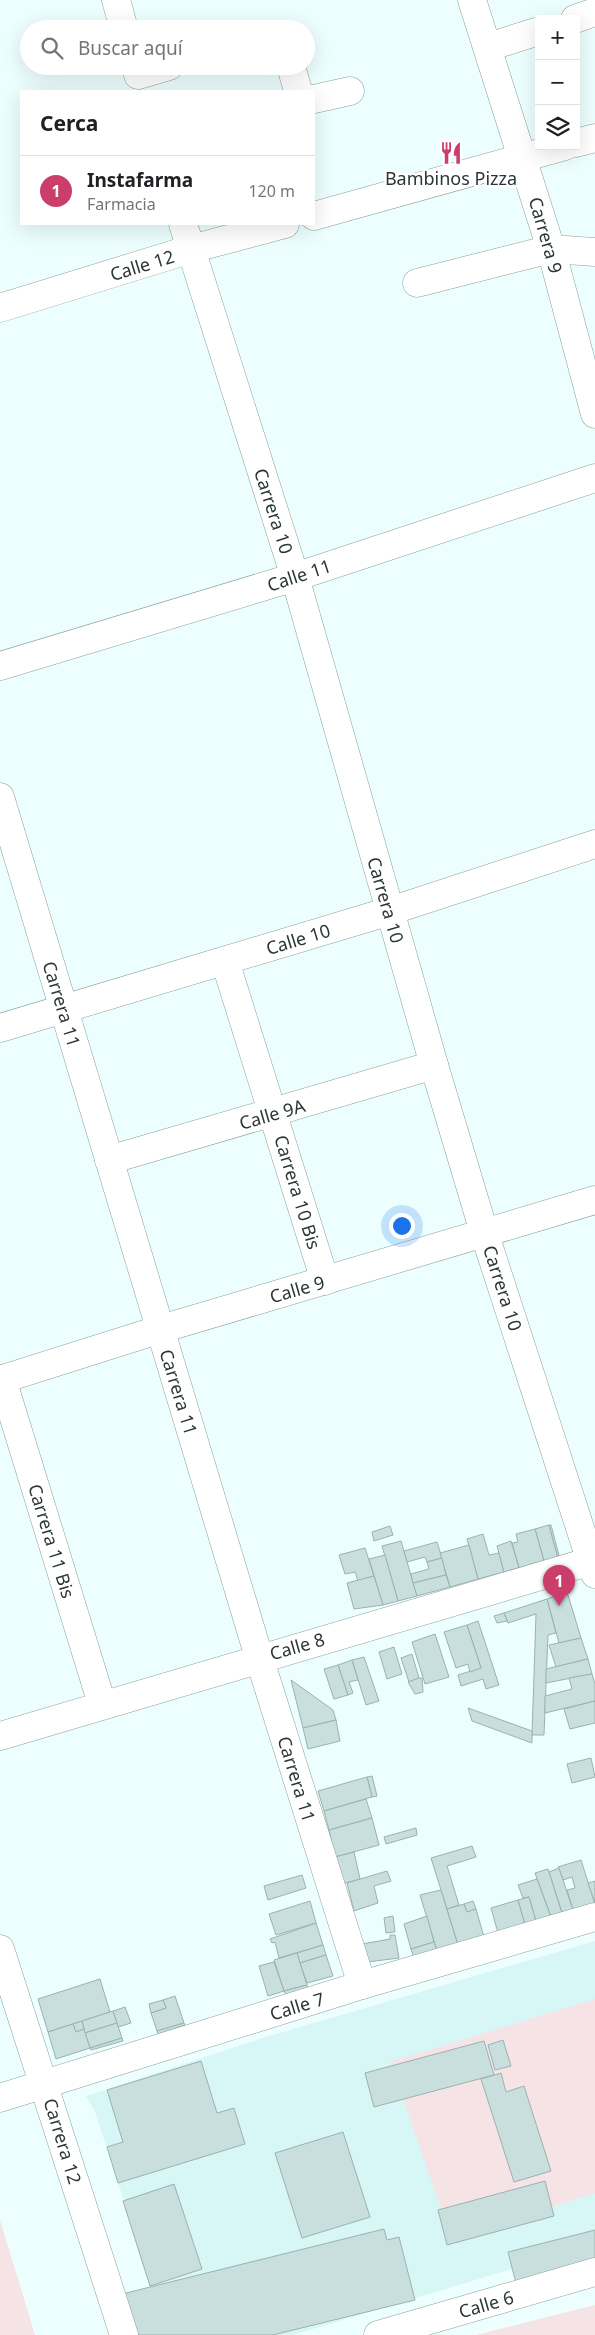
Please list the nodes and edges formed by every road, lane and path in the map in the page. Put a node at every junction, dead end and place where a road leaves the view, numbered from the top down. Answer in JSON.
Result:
{"nodes":[{"id":1,"x":116,"y":0,"type":"edge"},
{"id":2,"x":472,"y":0,"type":"edge"},
{"id":3,"x":595,"y":12,"type":"edge"},
{"id":4,"x":580,"y":17,"type":"edge"},
{"id":5,"x":122,"y":20,"type":"edge"},
{"id":6,"x":535,"y":32,"type":"edge"},
{"id":7,"x":488,"y":47,"type":"junction"},
{"id":8,"x":294,"y":75,"type":"edge"},
{"id":9,"x":298,"y":90,"type":"edge"},
{"id":10,"x":350,"y":91,"type":"dead end"},
{"id":11,"x":315,"y":99,"type":"edge"},
{"id":12,"x":595,"y":138,"type":"edge"},
{"id":13,"x":580,"y":142,"type":"edge"},
{"id":14,"x":551,"y":150,"type":"edge"},
{"id":15,"x":524,"y":158,"type":"junction"},
{"id":16,"x":315,"y":216,"type":"edge"},
{"id":17,"x":183,"y":225,"type":"edge"},
{"id":18,"x":281,"y":225,"type":"edge"},
{"id":19,"x":191,"y":249,"type":"junction"},
{"id":20,"x":551,"y":249,"type":"junction"},
{"id":21,"x":595,"y":252,"type":"edge"},
{"id":22,"x":417,"y":283,"type":"dead end"},
{"id":23,"x":0,"y":308,"type":"edge"},
{"id":24,"x":595,"y":414,"type":"edge"},
{"id":25,"x":595,"y":478,"type":"edge"},
{"id":26,"x":295,"y":577,"type":"junction"},
{"id":27,"x":0,"y":666,"type":"edge"},
{"id":28,"x":0,"y":797,"type":"edge"},
{"id":29,"x":595,"y":844,"type":"edge"},
{"id":30,"x":390,"y":911,"type":"junction"},
{"id":31,"x":226,"y":961,"type":"junction"},
{"id":32,"x":63,"y":1009,"type":"junction"},
{"id":33,"x":0,"y":1028,"type":"edge"},
{"id":34,"x":434,"y":1065,"type":"junction"},
{"id":35,"x":274,"y":1114,"type":"junction"},
{"id":36,"x":110,"y":1160,"type":"junction"},
{"id":37,"x":595,"y":1200,"type":"edge"},
{"id":38,"x":484,"y":1232,"type":"junction"},
{"id":39,"x":325,"y":1281,"type":"junction"},
{"id":40,"x":161,"y":1329,"type":"junction"},
{"id":41,"x":1,"y":1379,"type":"edge"},
{"id":42,"x":594,"y":1565,"type":"edge"},
{"id":43,"x":259,"y":1657,"type":"junction"},
{"id":44,"x":102,"y":1704,"type":"junction"},
{"id":45,"x":0,"y":1736,"type":"edge"},
{"id":46,"x":595,"y":1917,"type":"edge"},
{"id":47,"x":0,"y":1949,"type":"edge"},
{"id":48,"x":362,"y":1985,"type":"junction"},
{"id":49,"x":45,"y":2085,"type":"junction"},
{"id":50,"x":0,"y":2098,"type":"edge"},
{"id":51,"x":595,"y":2272,"type":"edge"},
{"id":52,"x":124,"y":2335,"type":"edge"},
{"id":53,"x":378,"y":2335,"type":"edge"}],
"edges":[{"from":1,"to":5,"type":"street"},
{"from":2,"to":7,"type":"street","name":"Carrera 9"},
{"from":3,"to":4,"type":"street"},
{"from":6,"to":7,"type":"street"},
{"from":7,"to":15,"type":"street","name":"Carrera 9"},
{"from":8,"to":9,"type":"street"},
{"from":10,"to":11,"type":"street"},
{"from":12,"to":13,"type":"street"},
{"from":14,"to":15,"type":"street"},
{"from":15,"to":16,"type":"street"},
{"from":15,"to":20,"type":"street","name":"Carrera 9"},
{"from":17,"to":19,"type":"street","name":"Carrera 10"},
{"from":18,"to":19,"type":"street","name":"Calle 12"},
{"from":19,"to":23,"type":"street","name":"Calle 12"},
{"from":19,"to":26,"type":"street","name":"Carrera 10"},
{"from":20,"to":21,"type":"street"},
{"from":20,"to":22,"type":"street"},
{"from":20,"to":24,"type":"street","name":"Carrera 9"},
{"from":25,"to":26,"type":"street","name":"Calle 11"},
{"from":26,"to":27,"type":"street","name":"Calle 11"},
{"from":26,"to":30,"type":"street","name":"Carrera 10"},
{"from":28,"to":32,"type":"street","name":"Carrera 11"},
{"from":29,"to":30,"type":"street","name":"Calle 10"},
{"from":30,"to":31,"type":"street","name":"Calle 10"},
{"from":30,"to":34,"type":"street","name":"Carrera 10"},
{"from":31,"to":32,"type":"street","name":"Calle 10"},
{"from":31,"to":35,"type":"street","name":"Carrera 10 Bis"},
{"from":32,"to":33,"type":"street","name":"Calle 10"},
{"from":32,"to":36,"type":"street","name":"Carrera 11"},
{"from":34,"to":35,"type":"street","name":"Calle 9A"},
{"from":34,"to":38,"type":"street","name":"Carrera 10"},
{"from":35,"to":36,"type":"street","name":"Calle 9A"},
{"from":35,"to":39,"type":"street","name":"Carrera 10 Bis"},
{"from":36,"to":40,"type":"street","name":"Carrera 11"},
{"from":37,"to":38,"type":"street","name":"Calle 9"},
{"from":38,"to":39,"type":"street","name":"Calle 9"},
{"from":38,"to":42,"type":"street","name":"Carrera 10"},
{"from":39,"to":40,"type":"street","name":"Calle 9"},
{"from":40,"to":41,"type":"street","name":"Calle 9"},
{"from":40,"to":43,"type":"street","name":"Carrera 11"},
{"from":41,"to":44,"type":"street","name":"Carrera 11 Bis"},
{"from":42,"to":43,"type":"street","name":"Calle 8"},
{"from":43,"to":44,"type":"street","name":"Calle 8"},
{"from":43,"to":48,"type":"street","name":"Carrera 11"},
{"from":44,"to":45,"type":"street","name":"Calle 8"},
{"from":46,"to":48,"type":"street","name":"Calle 7"},
{"from":47,"to":49,"type":"street","name":"Carrera 12"},
{"from":48,"to":49,"type":"street","name":"Calle 7"},
{"from":49,"to":50,"type":"street","name":"Calle 7"},
{"from":49,"to":52,"type":"street","name":"Carrera 12"},
{"from":51,"to":53,"type":"street","name":"Calle 6"}]}
